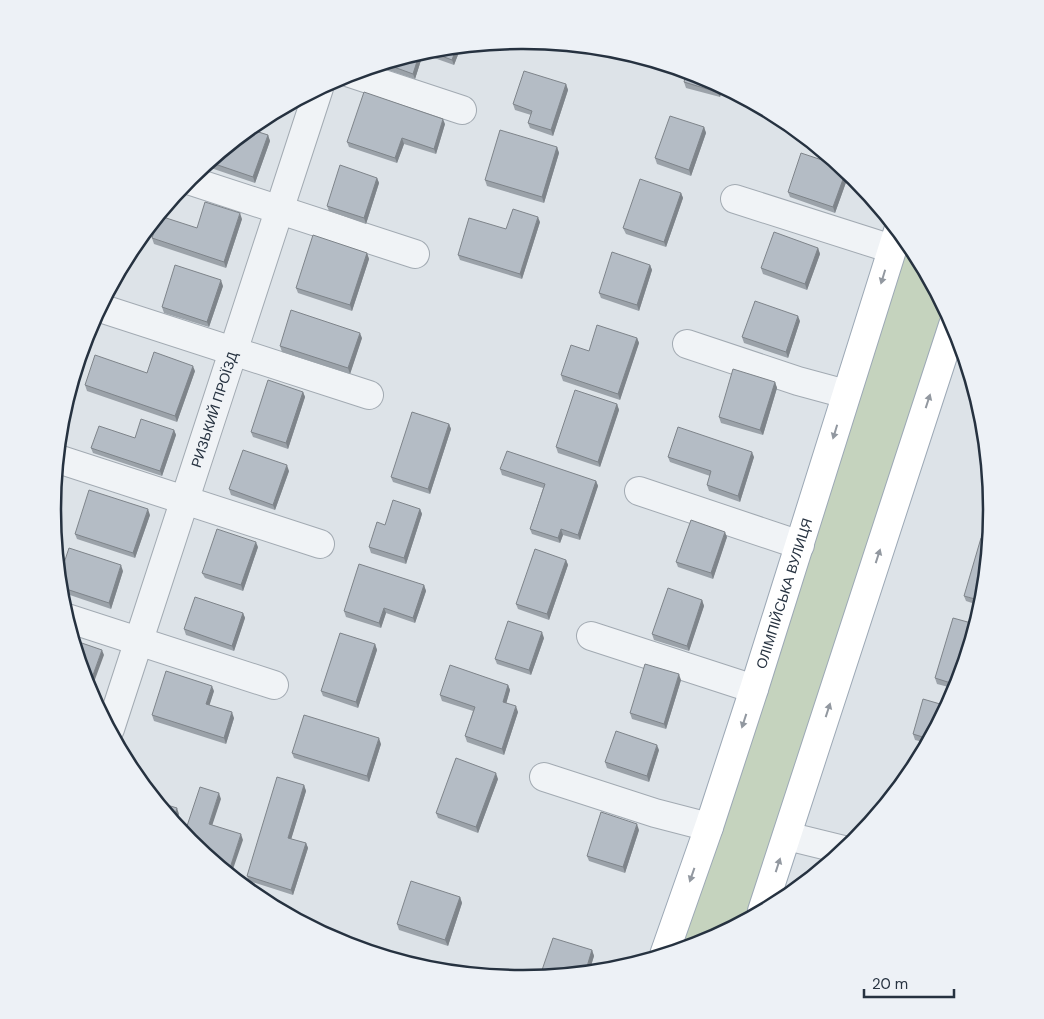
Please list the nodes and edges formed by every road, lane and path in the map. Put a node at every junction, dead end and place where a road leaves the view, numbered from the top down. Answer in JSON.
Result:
{"nodes":[{"id":1,"x":362,"y":78,"type":"edge"},
{"id":2,"x":316,"y":97,"type":"edge"},
{"id":3,"x":462,"y":110,"type":"dead end"},
{"id":4,"x":197,"y":183,"type":"edge"},
{"id":5,"x":735,"y":200,"type":"dead end"},
{"id":6,"x":279,"y":210,"type":"junction"},
{"id":7,"x":895,"y":240,"type":"edge"},
{"id":8,"x":415,"y":254,"type":"dead end"},
{"id":9,"x":107,"y":310,"type":"edge"},
{"id":10,"x":949,"y":337,"type":"edge"},
{"id":11,"x":687,"y":344,"type":"dead end"},
{"id":12,"x":233,"y":351,"type":"junction"},
{"id":13,"x":846,"y":394,"type":"junction"},
{"id":14,"x":369,"y":396,"type":"dead end"},
{"id":15,"x":64,"y":461,"type":"edge"},
{"id":16,"x":639,"y":491,"type":"dead end"},
{"id":17,"x":184,"y":500,"type":"junction"},
{"id":18,"x":320,"y":544,"type":"dead end"},
{"id":19,"x":800,"y":545,"type":"junction"},
{"id":20,"x":75,"y":621,"type":"edge"},
{"id":21,"x":591,"y":636,"type":"dead end"},
{"id":22,"x":138,"y":641,"type":"junction"},
{"id":23,"x":274,"y":685,"type":"dead end"},
{"id":24,"x":754,"y":689,"type":"junction"},
{"id":25,"x":113,"y":720,"type":"edge"},
{"id":26,"x":544,"y":777,"type":"dead end"},
{"id":27,"x":709,"y":827,"type":"junction"},
{"id":28,"x":787,"y":836,"type":"junction"},
{"id":29,"x":835,"y":848,"type":"edge"},
{"id":30,"x":765,"y":901,"type":"edge"},
{"id":31,"x":666,"y":947,"type":"edge"}],
"edges":[{"from":1,"to":3,"type":"street"},
{"from":2,"to":6,"type":"street","name":"РИЗЬКИЙ ПРОЇЗД"},
{"from":4,"to":6,"type":"street"},
{"from":5,"to":7,"type":"street"},
{"from":6,"to":8,"type":"street"},
{"from":6,"to":12,"type":"street","name":"РИЗЬКИЙ ПРОЇЗД"},
{"from":7,"to":13,"type":"main road","name":"ОЛІМПІЙСЬКА ВУЛИЦЯ","one_way":true},
{"from":9,"to":12,"type":"street"},
{"from":28,"to":10,"type":"main road","one_way":true},
{"from":11,"to":13,"type":"street"},
{"from":12,"to":14,"type":"street"},
{"from":12,"to":17,"type":"street","name":"РИЗЬКИЙ ПРОЇЗД"},
{"from":13,"to":19,"type":"main road","name":"ОЛІМПІЙСЬКА ВУЛИЦЯ","one_way":true},
{"from":15,"to":17,"type":"street"},
{"from":16,"to":19,"type":"street"},
{"from":17,"to":18,"type":"street"},
{"from":17,"to":22,"type":"street","name":"РИЗЬКИЙ ПРОЇЗД"},
{"from":19,"to":24,"type":"main road","name":"ОЛІМПІЙСЬКА ВУЛИЦЯ"},
{"from":20,"to":22,"type":"street"},
{"from":21,"to":24,"type":"street"},
{"from":22,"to":23,"type":"street"},
{"from":22,"to":25,"type":"street","name":"РИЗЬКИЙ ПРОЇЗД"},
{"from":24,"to":27,"type":"main road","name":"ОЛІМПІЙСЬКА ВУЛИЦЯ","one_way":true},
{"from":26,"to":27,"type":"street"},
{"from":27,"to":31,"type":"main road","name":"ОЛІМПІЙСЬКА ВУЛИЦЯ","one_way":true},
{"from":28,"to":29,"type":"street"},
{"from":30,"to":28,"type":"main road","one_way":true}]}
